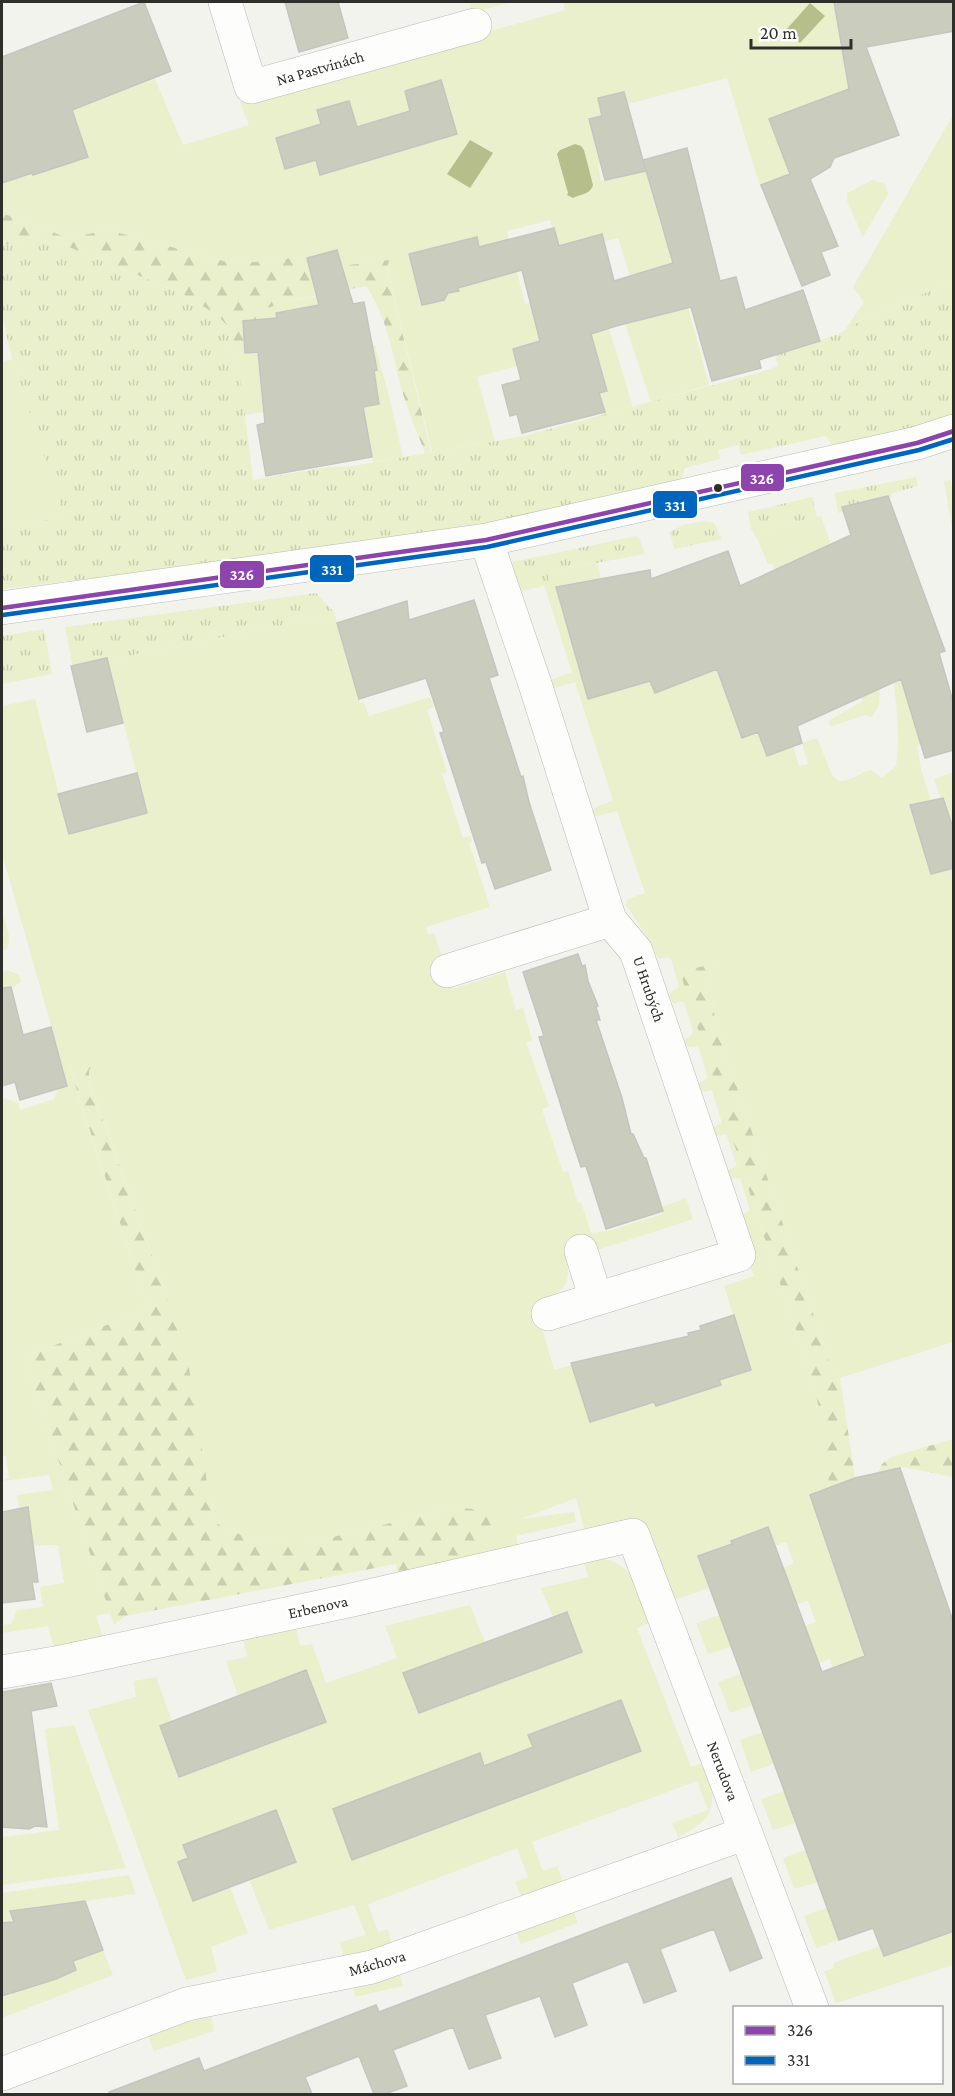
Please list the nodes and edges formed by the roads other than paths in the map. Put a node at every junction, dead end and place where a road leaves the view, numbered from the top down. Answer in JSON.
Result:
{"nodes":[{"id":1,"x":225,"y":2,"type":"edge"},
{"id":2,"x":475,"y":25,"type":"dead end"},
{"id":3,"x":954,"y":431,"type":"edge"},
{"id":4,"x":486,"y":540,"type":"junction"},
{"id":5,"x":2,"y":608,"type":"edge"},
{"id":6,"x":610,"y":920,"type":"junction"},
{"id":7,"x":447,"y":971,"type":"dead end"},
{"id":8,"x":580,"y":1251,"type":"dead end"},
{"id":9,"x":596,"y":1299,"type":"junction"},
{"id":10,"x":548,"y":1314,"type":"dead end"},
{"id":11,"x":633,"y":1535,"type":"joint"},
{"id":12,"x":2,"y":1672,"type":"edge"},
{"id":13,"x":746,"y":1833,"type":"junction"},
{"id":14,"x":812,"y":2006,"type":"edge"},
{"id":15,"x":2,"y":2073,"type":"edge"}],
"edges":[{"from":1,"to":2,"type":"street","name":"Na Pastvinách"},
{"from":3,"to":4,"type":"street"},
{"from":4,"to":5,"type":"street"},
{"from":4,"to":6,"type":"street","name":"U Hrubých"},
{"from":6,"to":7,"type":"street"},
{"from":6,"to":9,"type":"street","name":"U Hrubých"},
{"from":8,"to":9,"type":"street"},
{"from":9,"to":10,"type":"street","name":"U Hrubých"},
{"from":11,"to":12,"type":"street","name":"Erbenova"},
{"from":11,"to":13,"type":"street","name":"Nerudova"},
{"from":13,"to":14,"type":"street","name":"Nerudova"},
{"from":13,"to":15,"type":"street","name":"Máchova"}]}
